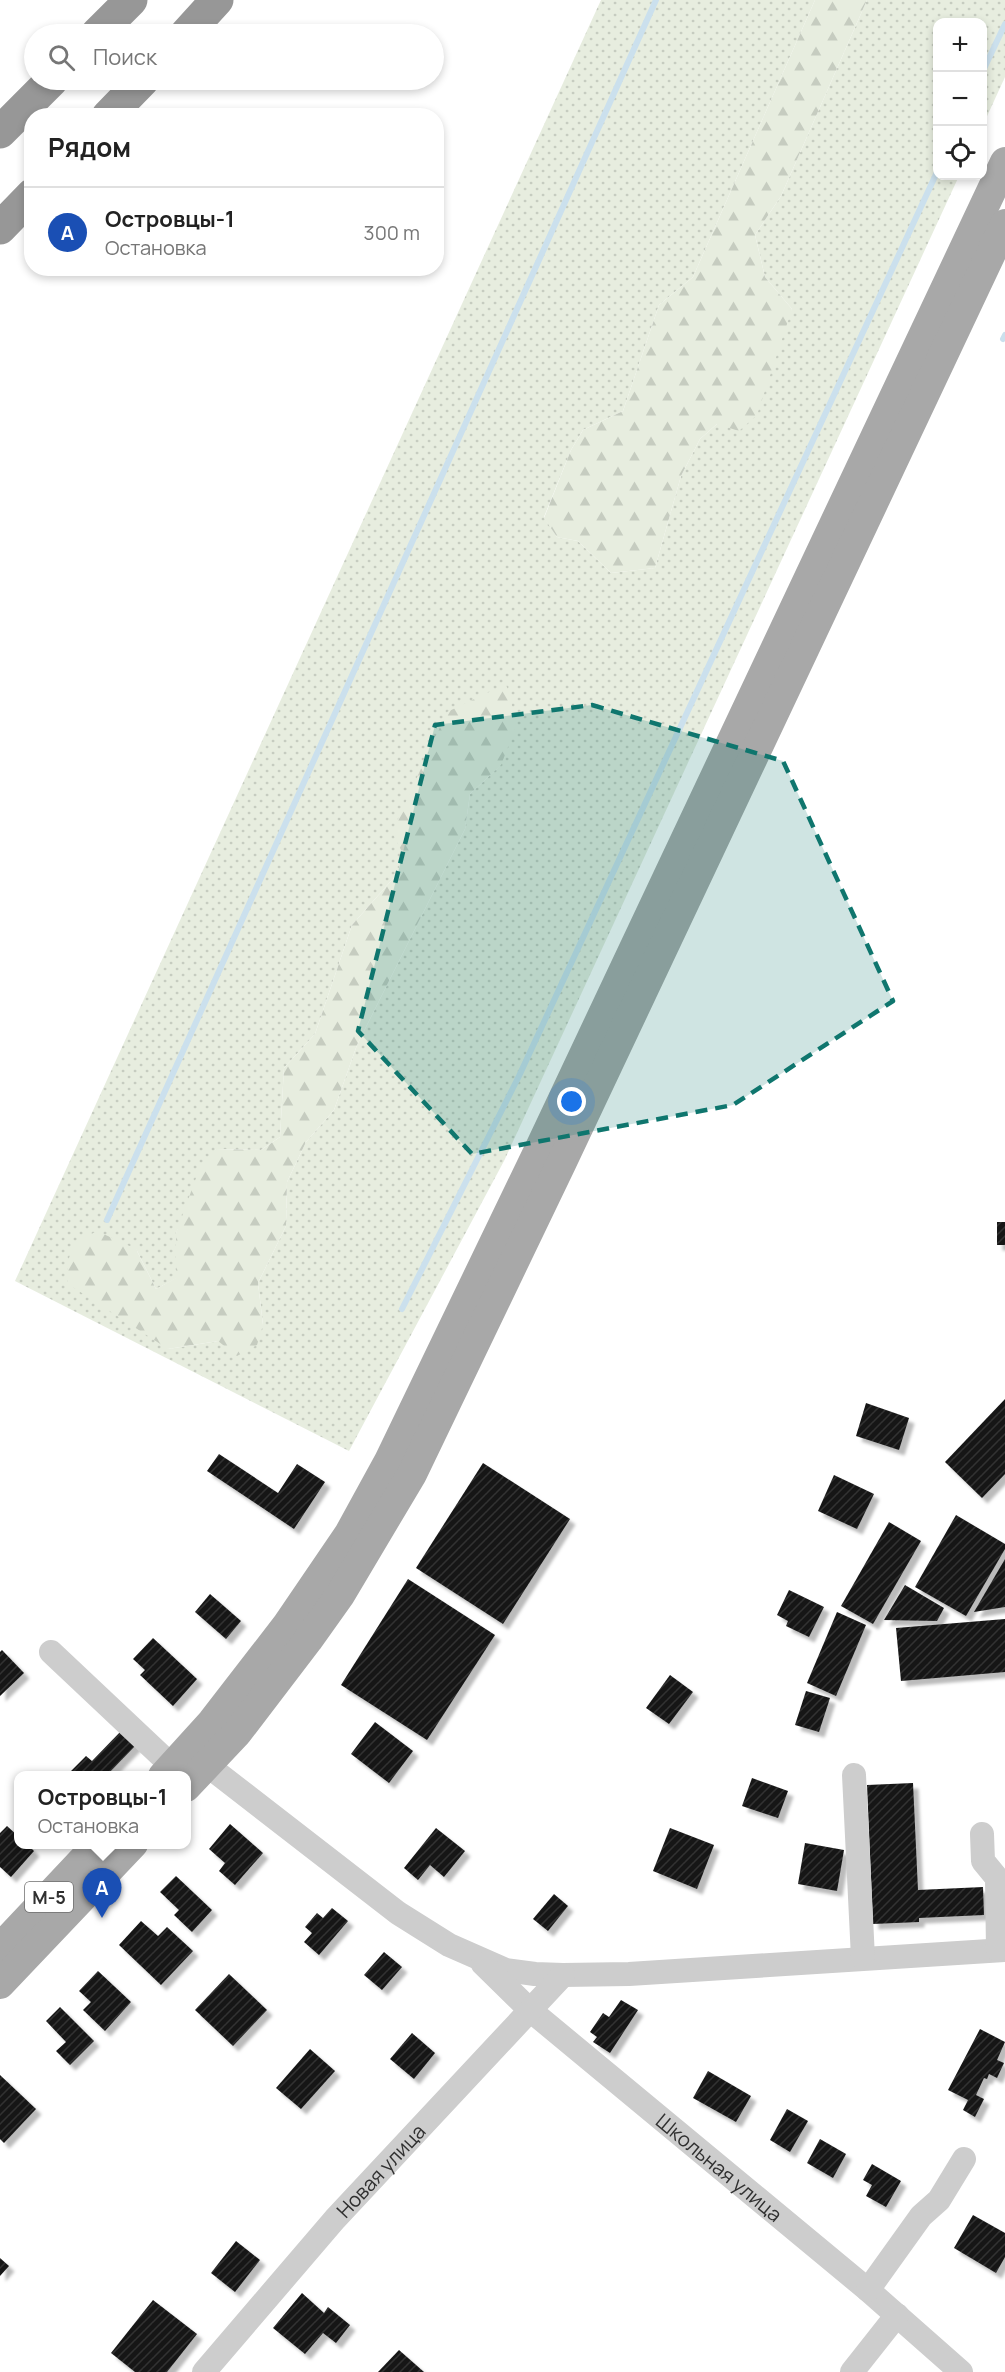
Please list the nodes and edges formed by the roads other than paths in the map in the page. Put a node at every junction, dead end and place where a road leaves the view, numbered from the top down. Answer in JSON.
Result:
{"nodes":[{"id":1,"x":131,"y":0,"type":"edge"},
{"id":2,"x":217,"y":0,"type":"edge"},
{"id":3,"x":107,"y":24,"type":"edge"},
{"id":4,"x":195,"y":24,"type":"edge"},
{"id":5,"x":42,"y":90,"type":"edge"},
{"id":6,"x":133,"y":90,"type":"edge"},
{"id":7,"x":24,"y":108,"type":"edge"},
{"id":8,"x":24,"y":108,"type":"edge"},
{"id":9,"x":116,"y":108,"type":"edge"},
{"id":10,"x":0,"y":132,"type":"edge"},
{"id":11,"x":1005,"y":162,"type":"edge"},
{"id":12,"x":24,"y":203,"type":"edge"},
{"id":13,"x":1005,"y":224,"type":"edge"},
{"id":14,"x":0,"y":228,"type":"edge"},
{"id":15,"x":51,"y":1652,"type":"dead end"},
{"id":16,"x":183,"y":1769,"type":"edge"},
{"id":17,"x":191,"y":1774,"type":"edge"},
{"id":18,"x":854,"y":1775,"type":"dead end"},
{"id":19,"x":982,"y":1834,"type":"dead end"},
{"id":20,"x":95,"y":1849,"type":"edge"},
{"id":21,"x":128,"y":1849,"type":"edge"},
{"id":22,"x":0,"y":1948,"type":"edge"},
{"id":23,"x":1002,"y":1950,"type":"edge"},
{"id":24,"x":863,"y":1958,"type":"junction"},
{"id":25,"x":479,"y":1960,"type":"junction"},
{"id":26,"x":563,"y":1975,"type":"junction"},
{"id":27,"x":0,"y":1984,"type":"edge"},
{"id":28,"x":530,"y":2010,"type":"junction"},
{"id":29,"x":964,"y":2159,"type":"dead end"},
{"id":30,"x":868,"y":2290,"type":"junction"},
{"id":31,"x":897,"y":2315,"type":"junction"},
{"id":32,"x":204,"y":2372,"type":"edge"},
{"id":33,"x":852,"y":2372,"type":"edge"},
{"id":34,"x":961,"y":2372,"type":"edge"}],
"edges":[{"from":1,"to":3,"type":"highway"},
{"from":2,"to":4,"type":"highway"},
{"from":5,"to":7,"type":"highway"},
{"from":6,"to":9,"type":"highway"},
{"from":8,"to":10,"type":"highway"},
{"from":11,"to":16,"type":"main road"},
{"from":12,"to":14,"type":"highway"},
{"from":13,"to":16,"type":"main road"},
{"from":15,"to":16,"type":"street"},
{"from":17,"to":25,"type":"street"},
{"from":18,"to":24,"type":"street"},
{"from":19,"to":23,"type":"street"},
{"from":20,"to":22,"type":"main road","number":"М-5"},
{"from":21,"to":27,"type":"main road","number":"М-5"},
{"from":23,"to":24,"type":"street"},
{"from":24,"to":26,"type":"street"},
{"from":25,"to":26,"type":"street"},
{"from":25,"to":28,"type":"street","name":"Школьная улица"},
{"from":26,"to":28,"type":"street","name":"Новая улица"},
{"from":28,"to":30,"type":"street","name":"Школьная улица"},
{"from":28,"to":32,"type":"street","name":"Новая улица"},
{"from":29,"to":30,"type":"street"},
{"from":30,"to":31,"type":"street","name":"Школьная улица"},
{"from":31,"to":33,"type":"street"},
{"from":31,"to":34,"type":"street","name":"Школьная улица"}]}
